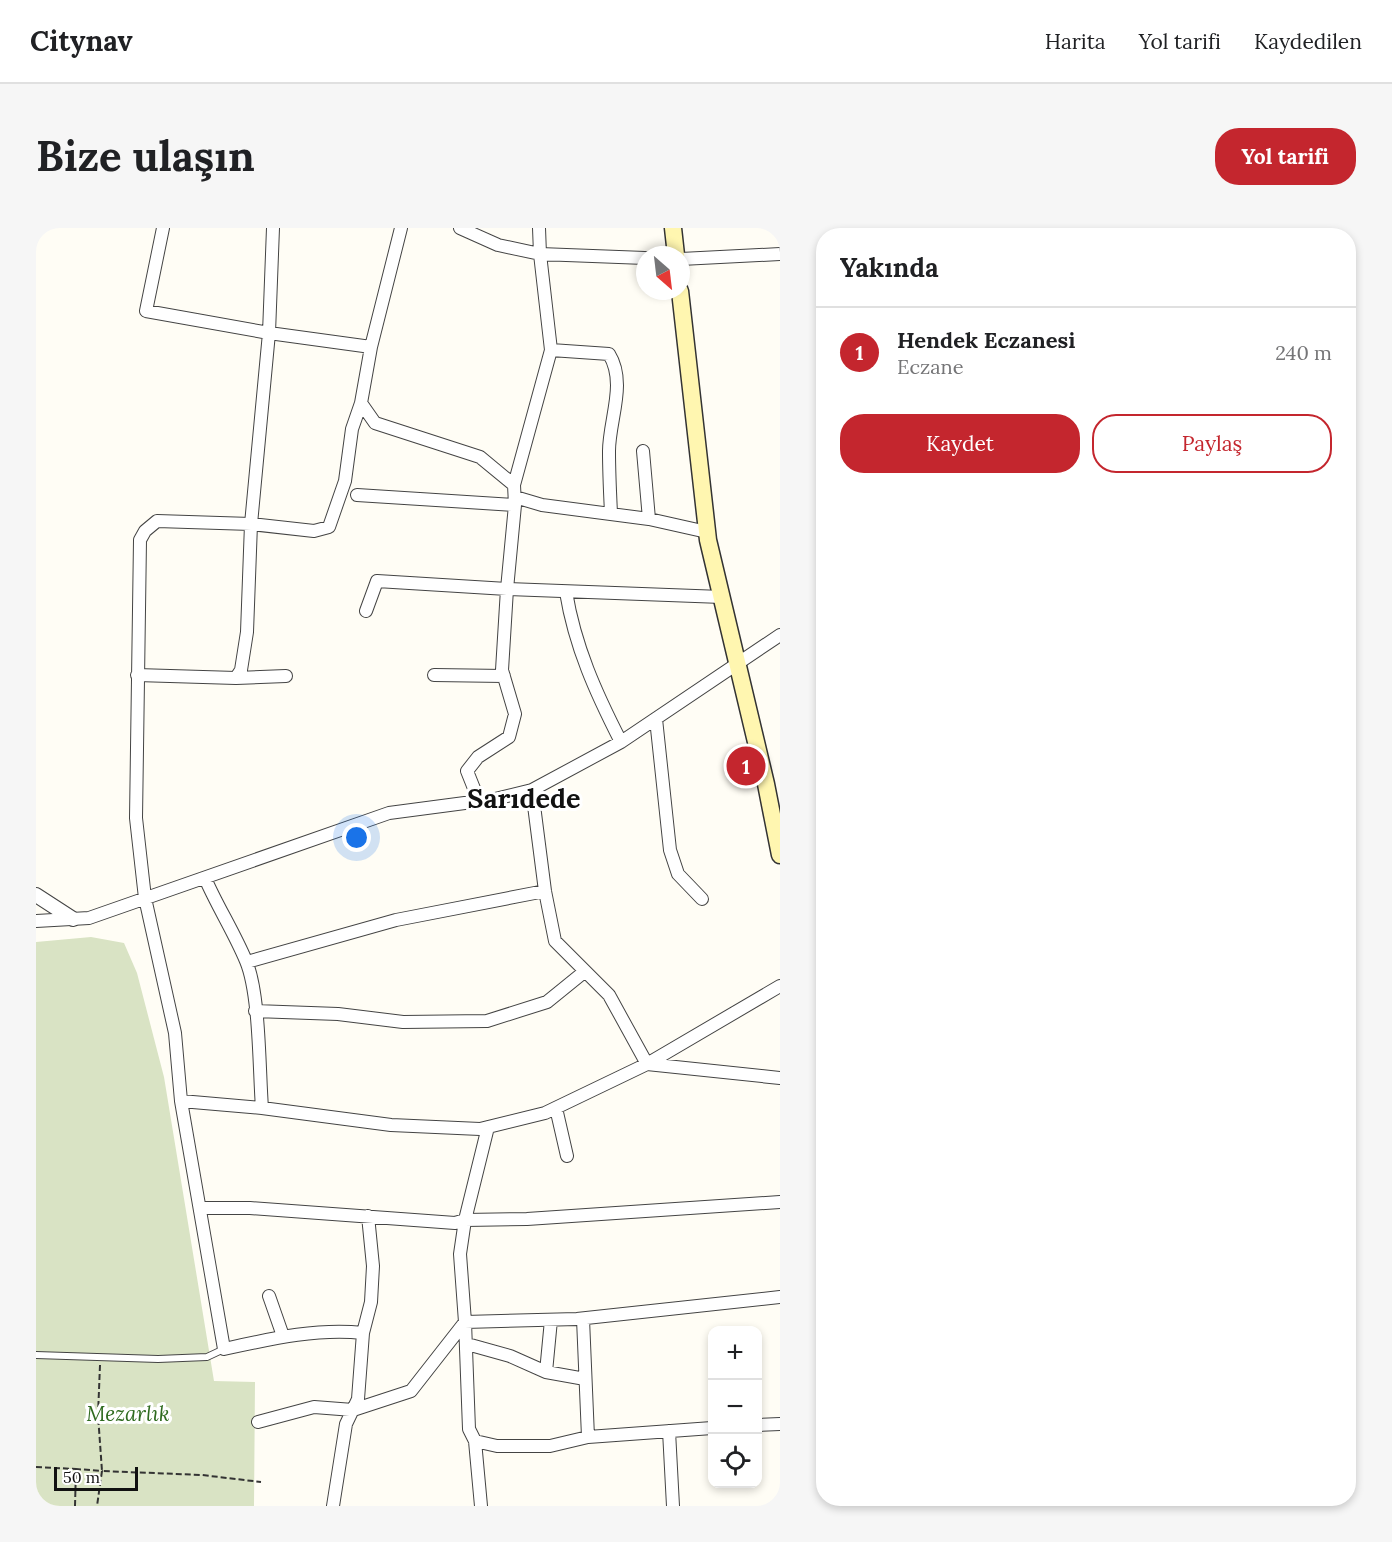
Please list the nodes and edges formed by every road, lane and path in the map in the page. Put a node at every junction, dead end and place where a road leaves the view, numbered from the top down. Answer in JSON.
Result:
{"nodes":[{"id":1,"x":163,"y":228,"type":"edge"},
{"id":2,"x":273,"y":228,"type":"edge"},
{"id":3,"x":400,"y":228,"type":"edge"},
{"id":4,"x":460,"y":228,"type":"edge"},
{"id":5,"x":539,"y":228,"type":"edge"},
{"id":6,"x":673,"y":228,"type":"edge"},
{"id":7,"x":675,"y":246,"type":"edge"},
{"id":8,"x":540,"y":254,"type":"junction"},
{"id":9,"x":780,"y":254,"type":"edge"},
{"id":10,"x":636,"y":258,"type":"edge"},
{"id":11,"x":690,"y":259,"type":"edge"},
{"id":12,"x":681,"y":300,"type":"edge"},
{"id":13,"x":269,"y":333,"type":"junction"},
{"id":14,"x":371,"y":347,"type":"junction"},
{"id":15,"x":551,"y":350,"type":"junction"},
{"id":16,"x":361,"y":403,"type":"junction"},
{"id":17,"x":644,"y":451,"type":"dead end"},
{"id":18,"x":357,"y":495,"type":"dead end"},
{"id":19,"x":514,"y":496,"type":"junction"},
{"id":20,"x":610,"y":513,"type":"junction"},
{"id":21,"x":649,"y":519,"type":"junction"},
{"id":22,"x":251,"y":524,"type":"junction"},
{"id":23,"x":707,"y":532,"type":"junction"},
{"id":24,"x":507,"y":589,"type":"junction"},
{"id":25,"x":566,"y":592,"type":"junction"},
{"id":26,"x":722,"y":597,"type":"junction"},
{"id":27,"x":366,"y":611,"type":"dead end"},
{"id":28,"x":780,"y":635,"type":"edge"},
{"id":29,"x":738,"y":664,"type":"junction"},
{"id":30,"x":137,"y":675,"type":"junction"},
{"id":31,"x":434,"y":675,"type":"dead end"},
{"id":32,"x":286,"y":676,"type":"dead end"},
{"id":33,"x":504,"y":676,"type":"junction"},
{"id":34,"x":236,"y":678,"type":"junction"},
{"id":35,"x":656,"y":719,"type":"junction"},
{"id":36,"x":621,"y":742,"type":"junction"},
{"id":37,"x":532,"y":790,"type":"junction"},
{"id":38,"x":479,"y":801,"type":"junction"},
{"id":39,"x":775,"y":805,"type":"edge"},
{"id":40,"x":780,"y":855,"type":"edge"},
{"id":41,"x":205,"y":878,"type":"junction"},
{"id":42,"x":545,"y":891,"type":"junction"},
{"id":43,"x":36,"y":895,"type":"edge"},
{"id":44,"x":145,"y":898,"type":"junction"},
{"id":45,"x":702,"y":899,"type":"dead end"},
{"id":46,"x":74,"y":919,"type":"junction"},
{"id":47,"x":36,"y":921,"type":"edge"},
{"id":48,"x":247,"y":962,"type":"junction"},
{"id":49,"x":584,"y":972,"type":"junction"},
{"id":50,"x":780,"y":986,"type":"edge"},
{"id":51,"x":255,"y":1011,"type":"junction"},
{"id":52,"x":647,"y":1064,"type":"junction"},
{"id":53,"x":780,"y":1078,"type":"edge"},
{"id":54,"x":181,"y":1101,"type":"junction"},
{"id":55,"x":262,"y":1108,"type":"junction"},
{"id":56,"x":556,"y":1108,"type":"junction"},
{"id":57,"x":488,"y":1127,"type":"junction"},
{"id":58,"x":567,"y":1156,"type":"dead end"},
{"id":59,"x":780,"y":1202,"type":"edge"},
{"id":60,"x":200,"y":1208,"type":"junction"},
{"id":61,"x":368,"y":1216,"type":"junction"},
{"id":62,"x":465,"y":1220,"type":"junction"},
{"id":63,"x":269,"y":1296,"type":"dead end"},
{"id":64,"x":780,"y":1297,"type":"edge"},
{"id":65,"x":583,"y":1319,"type":"junction"},
{"id":66,"x":551,"y":1320,"type":"junction"},
{"id":67,"x":465,"y":1322,"type":"junction"},
{"id":68,"x":363,"y":1333,"type":"junction"},
{"id":69,"x":283,"y":1336,"type":"junction"},
{"id":70,"x":467,"y":1344,"type":"junction"},
{"id":71,"x":224,"y":1349,"type":"junction"},
{"id":72,"x":36,"y":1355,"type":"edge"},
{"id":73,"x":101,"y":1356,"type":"junction"},
{"id":74,"x":546,"y":1372,"type":"junction"},
{"id":75,"x":585,"y":1379,"type":"junction"},
{"id":76,"x":353,"y":1410,"type":"junction"},
{"id":77,"x":258,"y":1422,"type":"dead end"},
{"id":78,"x":780,"y":1424,"type":"edge"},
{"id":79,"x":762,"y":1425,"type":"edge"},
{"id":80,"x":708,"y":1428,"type":"edge"},
{"id":81,"x":669,"y":1431,"type":"junction"},
{"id":82,"x":588,"y":1437,"type":"junction"},
{"id":83,"x":475,"y":1441,"type":"junction"},
{"id":84,"x":36,"y":1467,"type":"edge"},
{"id":85,"x":76,"y":1469,"type":"junction"},
{"id":86,"x":102,"y":1471,"type":"junction"},
{"id":87,"x":261,"y":1482,"type":"dead end"},
{"id":88,"x":75,"y":1506,"type":"edge"},
{"id":89,"x":97,"y":1506,"type":"edge"},
{"id":90,"x":333,"y":1506,"type":"edge"},
{"id":91,"x":481,"y":1506,"type":"edge"},
{"id":92,"x":673,"y":1506,"type":"edge"}],
"edges":[{"from":1,"to":13,"type":"street"},
{"from":2,"to":13,"type":"street"},
{"from":3,"to":14,"type":"street"},
{"from":4,"to":8,"type":"street"},
{"from":5,"to":8,"type":"street"},
{"from":6,"to":7,"type":"main road"},
{"from":8,"to":10,"type":"street"},
{"from":8,"to":15,"type":"street"},
{"from":9,"to":11,"type":"street"},
{"from":12,"to":23,"type":"main road"},
{"from":13,"to":14,"type":"street"},
{"from":13,"to":22,"type":"street"},
{"from":14,"to":16,"type":"street"},
{"from":15,"to":19,"type":"street"},
{"from":15,"to":20,"type":"street"},
{"from":16,"to":19,"type":"street"},
{"from":16,"to":22,"type":"street"},
{"from":17,"to":21,"type":"street"},
{"from":18,"to":19,"type":"street"},
{"from":19,"to":20,"type":"street"},
{"from":19,"to":24,"type":"street"},
{"from":20,"to":21,"type":"street"},
{"from":21,"to":23,"type":"street"},
{"from":22,"to":30,"type":"street"},
{"from":22,"to":34,"type":"street"},
{"from":23,"to":26,"type":"main road"},
{"from":24,"to":25,"type":"street"},
{"from":24,"to":27,"type":"street"},
{"from":24,"to":33,"type":"street"},
{"from":25,"to":26,"type":"street"},
{"from":25,"to":36,"type":"street"},
{"from":26,"to":29,"type":"main road"},
{"from":28,"to":29,"type":"street"},
{"from":29,"to":35,"type":"street"},
{"from":29,"to":39,"type":"main road"},
{"from":30,"to":34,"type":"street"},
{"from":30,"to":44,"type":"street"},
{"from":31,"to":33,"type":"street"},
{"from":32,"to":34,"type":"street"},
{"from":33,"to":38,"type":"street"},
{"from":35,"to":36,"type":"street"},
{"from":35,"to":45,"type":"street"},
{"from":36,"to":37,"type":"street"},
{"from":37,"to":38,"type":"street"},
{"from":37,"to":42,"type":"street"},
{"from":38,"to":41,"type":"street"},
{"from":39,"to":40,"type":"main road"},
{"from":41,"to":44,"type":"street"},
{"from":41,"to":48,"type":"street"},
{"from":42,"to":48,"type":"street"},
{"from":42,"to":49,"type":"street"},
{"from":43,"to":46,"type":"street"},
{"from":44,"to":46,"type":"street"},
{"from":44,"to":54,"type":"street"},
{"from":46,"to":47,"type":"street"},
{"from":48,"to":51,"type":"street"},
{"from":49,"to":51,"type":"street"},
{"from":49,"to":52,"type":"street"},
{"from":50,"to":52,"type":"street"},
{"from":51,"to":55,"type":"street"},
{"from":52,"to":53,"type":"street"},
{"from":52,"to":56,"type":"street"},
{"from":54,"to":55,"type":"street"},
{"from":54,"to":60,"type":"street"},
{"from":55,"to":57,"type":"street"},
{"from":56,"to":57,"type":"street"},
{"from":56,"to":58,"type":"street"},
{"from":57,"to":62,"type":"street"},
{"from":59,"to":62,"type":"street"},
{"from":60,"to":61,"type":"street"},
{"from":60,"to":71,"type":"street"},
{"from":61,"to":62,"type":"street"},
{"from":61,"to":68,"type":"street"},
{"from":62,"to":67,"type":"street"},
{"from":63,"to":69,"type":"street"},
{"from":64,"to":65,"type":"street"},
{"from":65,"to":66,"type":"street"},
{"from":65,"to":75,"type":"street"},
{"from":66,"to":67,"type":"street"},
{"from":66,"to":74,"type":"street"},
{"from":67,"to":70,"type":"street"},
{"from":67,"to":76,"type":"street"},
{"from":68,"to":69,"type":"street"},
{"from":68,"to":76,"type":"street"},
{"from":69,"to":71,"type":"street"},
{"from":70,"to":74,"type":"street"},
{"from":70,"to":83,"type":"street"},
{"from":71,"to":73,"type":"lane"},
{"from":72,"to":73,"type":"lane"},
{"from":73,"to":86,"type":"path"},
{"from":74,"to":75,"type":"street"},
{"from":75,"to":82,"type":"street"},
{"from":76,"to":77,"type":"street"},
{"from":76,"to":90,"type":"street"},
{"from":78,"to":79,"type":"street"},
{"from":80,"to":81,"type":"street"},
{"from":81,"to":82,"type":"street"},
{"from":81,"to":92,"type":"street"},
{"from":82,"to":83,"type":"street"},
{"from":83,"to":91,"type":"street"},
{"from":84,"to":85,"type":"path"},
{"from":85,"to":86,"type":"path"},
{"from":85,"to":88,"type":"path"},
{"from":86,"to":87,"type":"path"},
{"from":86,"to":89,"type":"path"}]}
